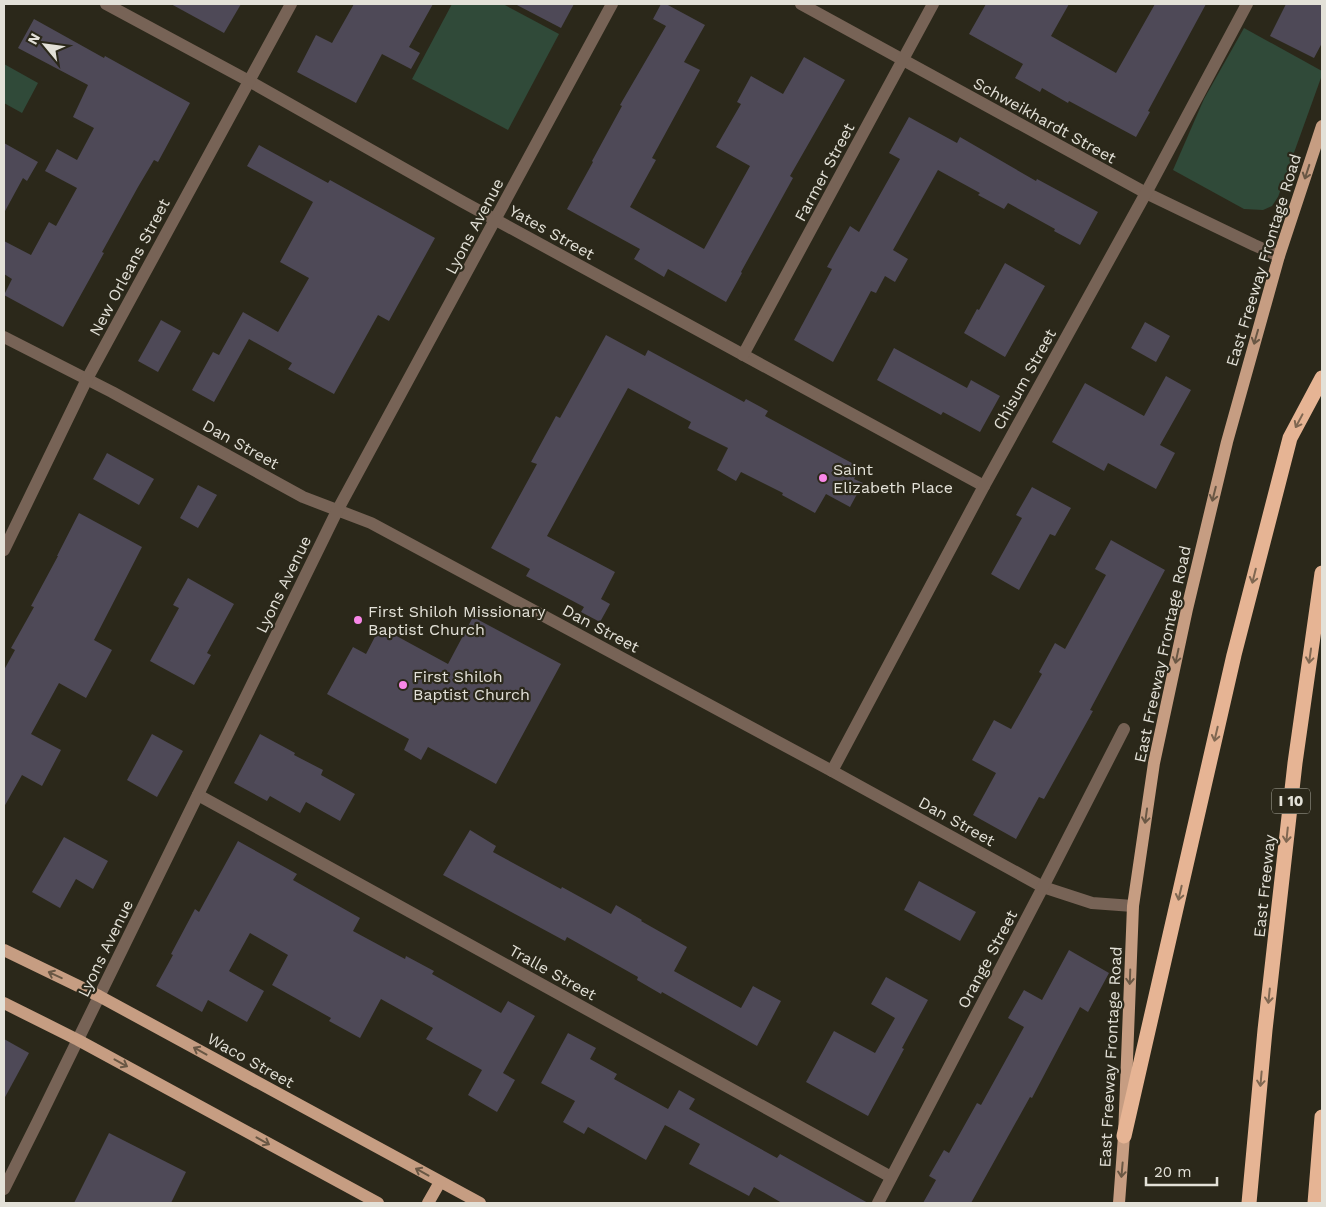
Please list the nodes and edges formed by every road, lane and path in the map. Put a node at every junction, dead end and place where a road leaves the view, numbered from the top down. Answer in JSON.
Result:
{"nodes":[{"id":1,"x":106,"y":4,"type":"edge"},
{"id":2,"x":291,"y":4,"type":"edge"},
{"id":3,"x":612,"y":4,"type":"edge"},
{"id":4,"x":800,"y":4,"type":"edge"},
{"id":5,"x":933,"y":4,"type":"edge"},
{"id":6,"x":1247,"y":4,"type":"edge"},
{"id":7,"x":903,"y":61,"type":"junction"},
{"id":8,"x":249,"y":81,"type":"junction"},
{"id":9,"x":1322,"y":126,"type":"edge"},
{"id":10,"x":1146,"y":193,"type":"junction"},
{"id":11,"x":496,"y":219,"type":"junction"},
{"id":12,"x":1279,"y":256,"type":"junction"},
{"id":13,"x":4,"y":337,"type":"edge"},
{"id":14,"x":743,"y":355,"type":"junction"},
{"id":15,"x":1322,"y":378,"type":"edge"},
{"id":16,"x":87,"y":379,"type":"junction"},
{"id":17,"x":984,"y":486,"type":"junction"},
{"id":18,"x":337,"y":511,"type":"junction"},
{"id":19,"x":4,"y":550,"type":"edge"},
{"id":20,"x":1322,"y":573,"type":"edge"},
{"id":21,"x":1124,"y":729,"type":"dead end"},
{"id":22,"x":832,"y":771,"type":"junction"},
{"id":23,"x":198,"y":795,"type":"junction"},
{"id":24,"x":1043,"y":886,"type":"junction"},
{"id":25,"x":1133,"y":906,"type":"junction"},
{"id":26,"x":4,"y":950,"type":"edge"},
{"id":27,"x":99,"y":996,"type":"junction"},
{"id":28,"x":4,"y":1003,"type":"edge"},
{"id":29,"x":78,"y":1040,"type":"junction"},
{"id":30,"x":1322,"y":1118,"type":"edge"},
{"id":31,"x":1124,"y":1136,"type":"junction"},
{"id":32,"x":891,"y":1178,"type":"junction"},
{"id":33,"x":440,"y":1182,"type":"junction"},
{"id":34,"x":4,"y":1189,"type":"edge"},
{"id":35,"x":378,"y":1203,"type":"edge"},
{"id":36,"x":428,"y":1203,"type":"edge"},
{"id":37,"x":480,"y":1203,"type":"edge"},
{"id":38,"x":878,"y":1203,"type":"edge"},
{"id":39,"x":1119,"y":1203,"type":"edge"},
{"id":40,"x":1249,"y":1203,"type":"edge"},
{"id":41,"x":1315,"y":1203,"type":"edge"}],
"edges":[{"from":1,"to":8,"type":"street","name":"Yates Street"},
{"from":2,"to":8,"type":"street","name":"New Orleans Street"},
{"from":3,"to":11,"type":"street","name":"Lyons Avenue"},
{"from":4,"to":7,"type":"street","name":"Schweikhardt Street"},
{"from":5,"to":7,"type":"street","name":"Farmer Street"},
{"from":6,"to":10,"type":"street","name":"Chisum Street"},
{"from":7,"to":10,"type":"street","name":"Schweikhardt Street"},
{"from":7,"to":14,"type":"street","name":"Farmer Street"},
{"from":8,"to":11,"type":"street","name":"Yates Street"},
{"from":8,"to":16,"type":"street","name":"New Orleans Street"},
{"from":9,"to":12,"type":"main road","name":"East Freeway Frontage Road","one_way":true},
{"from":10,"to":12,"type":"street","name":"Schweikhardt Street"},
{"from":10,"to":17,"type":"street","name":"Chisum Street"},
{"from":11,"to":14,"type":"street","name":"Yates Street"},
{"from":11,"to":18,"type":"street","name":"Lyons Avenue"},
{"from":12,"to":25,"type":"main road","name":"East Freeway Frontage Road","one_way":true},
{"from":13,"to":16,"type":"street","name":"Dan Street"},
{"from":14,"to":17,"type":"street","name":"Yates Street"},
{"from":15,"to":31,"type":"highway","one_way":true},
{"from":16,"to":18,"type":"street","name":"Dan Street"},
{"from":16,"to":19,"type":"street","name":"New Orleans Street"},
{"from":17,"to":22,"type":"street","name":"Chisum Street"},
{"from":18,"to":22,"type":"street","name":"Dan Street"},
{"from":18,"to":23,"type":"street","name":"Lyons Avenue"},
{"from":20,"to":40,"type":"highway","name":"East Freeway","number":"I 10","one_way":true},
{"from":21,"to":24,"type":"street","name":"Orange Street"},
{"from":22,"to":24,"type":"street","name":"Dan Street"},
{"from":23,"to":27,"type":"street","name":"Lyons Avenue"},
{"from":23,"to":32,"type":"street","name":"Tralle Street"},
{"from":24,"to":25,"type":"street","name":"Dan Street"},
{"from":24,"to":32,"type":"street","name":"Orange Street"},
{"from":25,"to":31,"type":"main road","name":"East Freeway Frontage Road","one_way":true},
{"from":27,"to":26,"type":"main road","name":"Waco Street","one_way":true},
{"from":27,"to":29,"type":"street","name":"Lyons Avenue"},
{"from":33,"to":27,"type":"main road","name":"Waco Street","one_way":true},
{"from":28,"to":29,"type":"main road"},
{"from":29,"to":34,"type":"street","name":"Lyons Avenue"},
{"from":29,"to":35,"type":"main road","one_way":true},
{"from":30,"to":41,"type":"highway"},
{"from":31,"to":39,"type":"main road","name":"East Freeway Frontage Road","one_way":true},
{"from":32,"to":38,"type":"street","name":"Orange Street"},
{"from":33,"to":36,"type":"main road"},
{"from":33,"to":37,"type":"main road","name":"Waco Street"}]}
